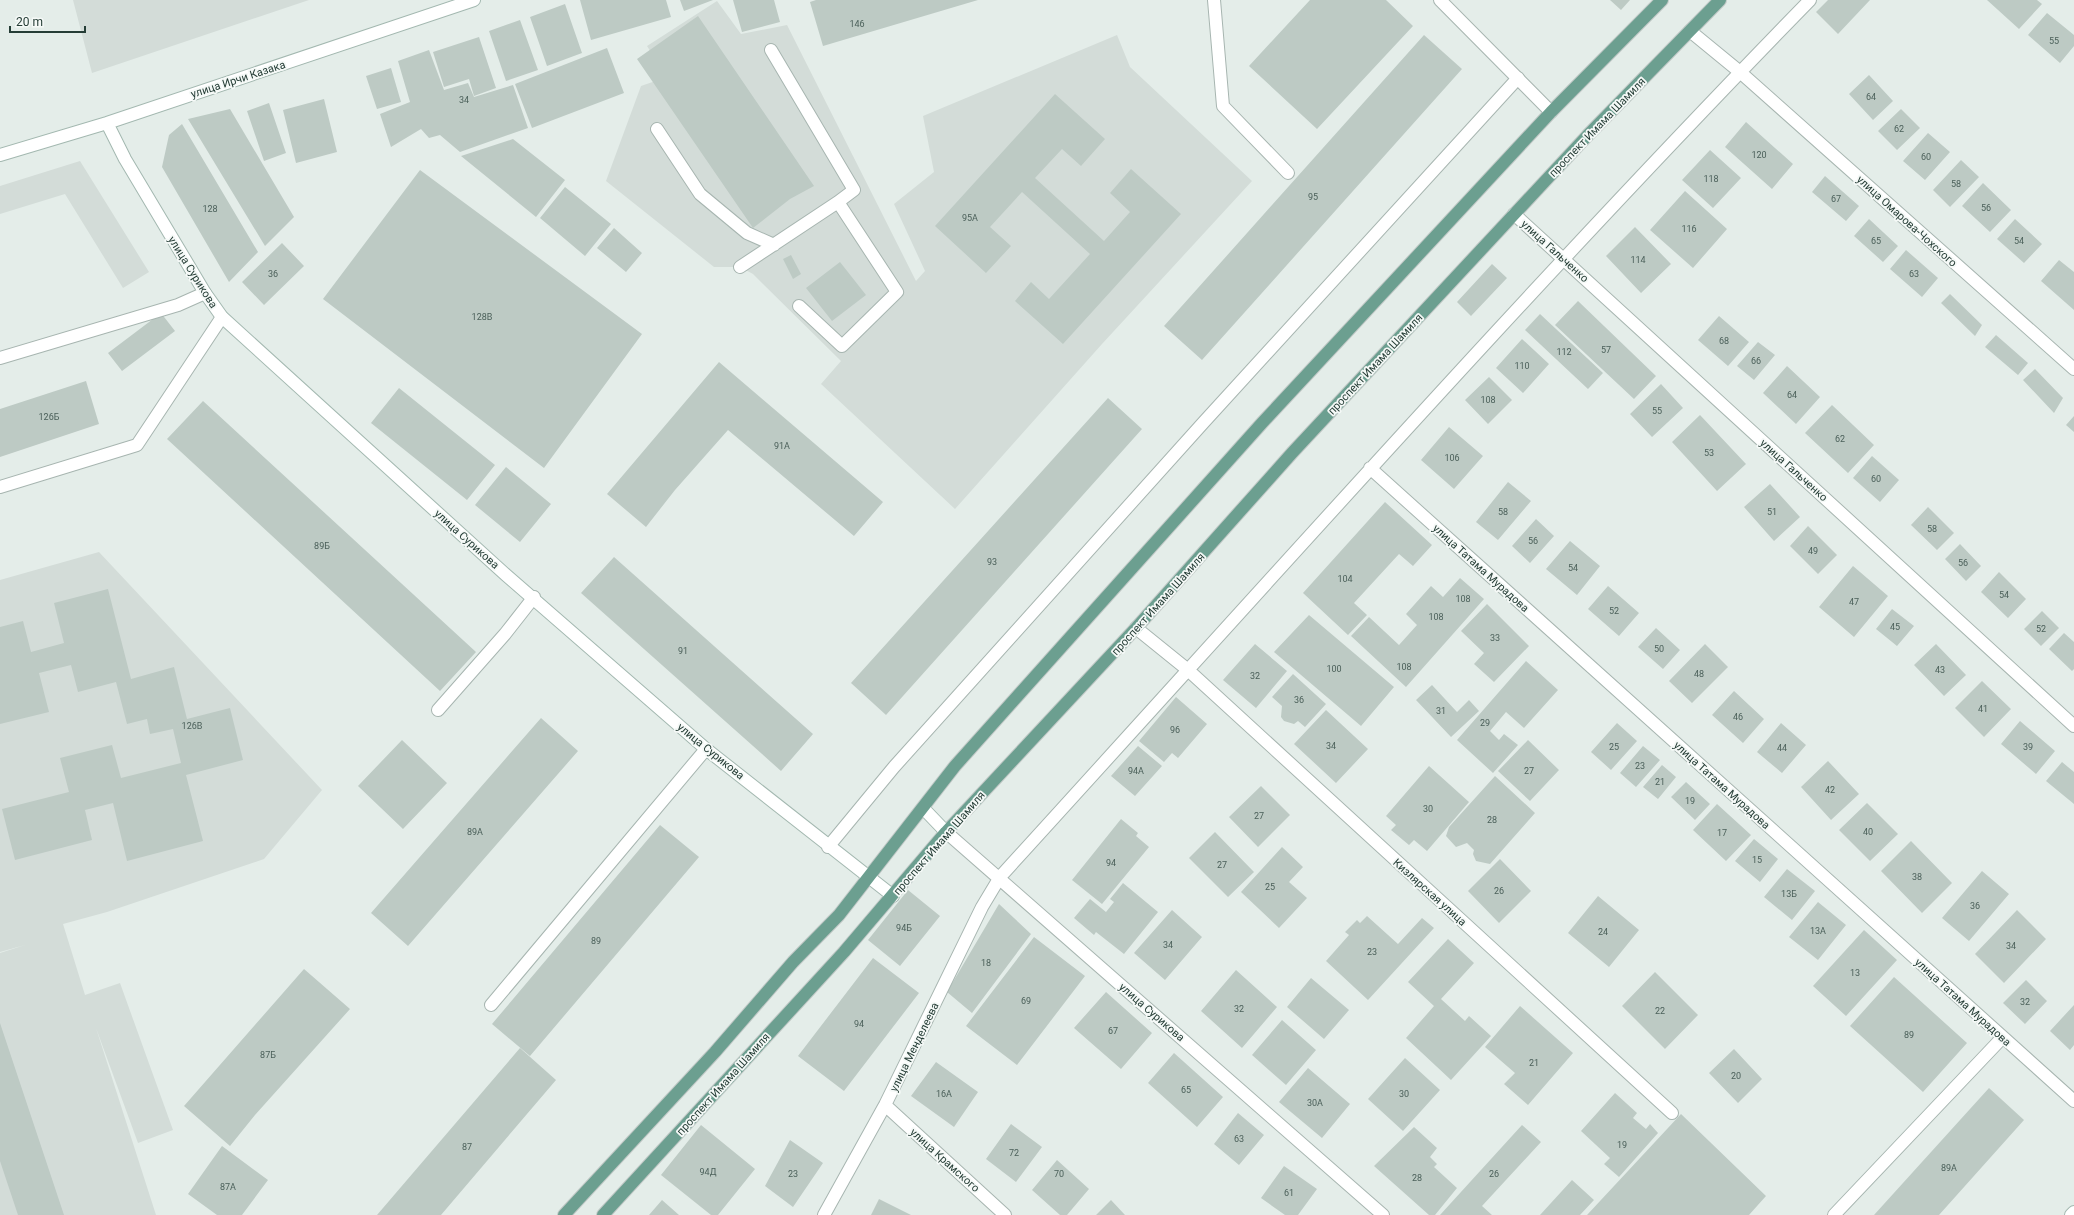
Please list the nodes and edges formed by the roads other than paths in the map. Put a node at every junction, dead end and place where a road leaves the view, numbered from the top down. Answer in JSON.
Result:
{"nodes":[{"id":1,"x":474,"y":0,"type":"edge"},
{"id":2,"x":1214,"y":0,"type":"edge"},
{"id":3,"x":1440,"y":0,"type":"edge"},
{"id":4,"x":1662,"y":0,"type":"edge"},
{"id":5,"x":1720,"y":0,"type":"edge"},
{"id":6,"x":1810,"y":0,"type":"edge"},
{"id":7,"x":1690,"y":31,"type":"junction"},
{"id":8,"x":771,"y":50,"type":"dead end"},
{"id":9,"x":1740,"y":72,"type":"junction"},
{"id":10,"x":1518,"y":78,"type":"junction"},
{"id":11,"x":1551,"y":112,"type":"junction"},
{"id":12,"x":107,"y":123,"type":"junction"},
{"id":13,"x":657,"y":129,"type":"dead end"},
{"id":14,"x":0,"y":154,"type":"edge"},
{"id":15,"x":1288,"y":173,"type":"dead end"},
{"id":16,"x":838,"y":202,"type":"junction"},
{"id":17,"x":1514,"y":214,"type":"junction"},
{"id":18,"x":774,"y":245,"type":"junction"},
{"id":19,"x":1565,"y":260,"type":"junction"},
{"id":20,"x":740,"y":266,"type":"dead end"},
{"id":21,"x":205,"y":293,"type":"junction"},
{"id":22,"x":799,"y":306,"type":"dead end"},
{"id":23,"x":222,"y":317,"type":"junction"},
{"id":24,"x":0,"y":358,"type":"edge"},
{"id":25,"x":2074,"y":369,"type":"edge"},
{"id":26,"x":1370,"y":468,"type":"junction"},
{"id":27,"x":0,"y":488,"type":"edge"},
{"id":28,"x":534,"y":597,"type":"junction"},
{"id":29,"x":1136,"y":628,"type":"junction"},
{"id":30,"x":1188,"y":670,"type":"junction"},
{"id":31,"x":438,"y":710,"type":"dead end"},
{"id":32,"x":2074,"y":726,"type":"edge"},
{"id":33,"x":706,"y":749,"type":"junction"},
{"id":34,"x":922,"y":808,"type":"junction"},
{"id":35,"x":946,"y":832,"type":"junction"},
{"id":36,"x":828,"y":847,"type":"junction"},
{"id":37,"x":868,"y":876,"type":"junction"},
{"id":38,"x":1000,"y":877,"type":"junction"},
{"id":39,"x":893,"y":896,"type":"junction"},
{"id":40,"x":490,"y":1005,"type":"dead end"},
{"id":41,"x":2002,"y":1038,"type":"junction"},
{"id":42,"x":2074,"y":1101,"type":"edge"},
{"id":43,"x":885,"y":1105,"type":"junction"},
{"id":44,"x":1672,"y":1113,"type":"dead end"},
{"id":45,"x":2074,"y":1212,"type":"edge"},
{"id":46,"x":570,"y":1213,"type":"edge"},
{"id":47,"x":603,"y":1215,"type":"edge"},
{"id":48,"x":824,"y":1215,"type":"edge"},
{"id":49,"x":1005,"y":1215,"type":"edge"},
{"id":50,"x":1383,"y":1215,"type":"edge"},
{"id":51,"x":1834,"y":1215,"type":"edge"},
{"id":52,"x":2072,"y":1215,"type":"edge"}],
"edges":[{"from":1,"to":12,"type":"street","name":"улица Ирчи Казака"},
{"from":2,"to":15,"type":"street"},
{"from":3,"to":10,"type":"street"},
{"from":4,"to":11,"type":"main road"},
{"from":5,"to":7,"type":"main road","name":"проспект Имама Шамиля"},
{"from":6,"to":9,"type":"street","name":"улица Менделеева"},
{"from":7,"to":9,"type":"street","name":"улица Омарова-Чохского"},
{"from":7,"to":17,"type":"main road","name":"проспект Имама Шамиля"},
{"from":8,"to":16,"type":"street"},
{"from":9,"to":19,"type":"street","name":"улица Менделеева"},
{"from":9,"to":25,"type":"street","name":"улица Омарова-Чохского"},
{"from":10,"to":11,"type":"street"},
{"from":10,"to":36,"type":"street"},
{"from":11,"to":34,"type":"main road"},
{"from":12,"to":14,"type":"street","name":"улица Ирчи Казака"},
{"from":12,"to":21,"type":"street","name":"улица Сурикова"},
{"from":13,"to":18,"type":"street"},
{"from":16,"to":18,"type":"street"},
{"from":16,"to":22,"type":"street"},
{"from":17,"to":19,"type":"street","name":"улица Гальченко"},
{"from":17,"to":29,"type":"main road","name":"проспект Имама Шамиля"},
{"from":18,"to":20,"type":"street"},
{"from":19,"to":26,"type":"street","name":"улица Менделеева"},
{"from":19,"to":32,"type":"street","name":"улица Гальченко"},
{"from":21,"to":23,"type":"street","name":"улица Сурикова"},
{"from":21,"to":24,"type":"street"},
{"from":23,"to":27,"type":"street"},
{"from":23,"to":28,"type":"street","name":"улица Сурикова"},
{"from":26,"to":30,"type":"street","name":"улица Менделеева"},
{"from":26,"to":41,"type":"street","name":"улица Татама Мурадова"},
{"from":28,"to":31,"type":"street"},
{"from":28,"to":33,"type":"street","name":"улица Сурикова"},
{"from":29,"to":30,"type":"street","name":"Кизлярская улица"},
{"from":29,"to":35,"type":"main road","name":"проспект Имама Шамиля"},
{"from":30,"to":38,"type":"street","name":"улица Менделеева"},
{"from":30,"to":44,"type":"street","name":"Кизлярская улица"},
{"from":33,"to":36,"type":"street","name":"улица Сурикова"},
{"from":33,"to":40,"type":"street"},
{"from":34,"to":35,"type":"street","name":"улица Сурикова"},
{"from":34,"to":37,"type":"main road"},
{"from":35,"to":38,"type":"street","name":"улица Сурикова"},
{"from":35,"to":39,"type":"main road","name":"проспект Имама Шамиля"},
{"from":36,"to":37,"type":"street","name":"улица Сурикова"},
{"from":37,"to":39,"type":"street","name":"улица Сурикова"},
{"from":37,"to":46,"type":"main road"},
{"from":38,"to":43,"type":"street","name":"улица Менделеева"},
{"from":38,"to":50,"type":"street","name":"улица Сурикова"},
{"from":39,"to":47,"type":"main road","name":"проспект Имама Шамиля"},
{"from":41,"to":42,"type":"street","name":"улица Татама Мурадова"},
{"from":41,"to":51,"type":"street"},
{"from":43,"to":48,"type":"street","name":"улица Менделеева"},
{"from":43,"to":49,"type":"street","name":"улица Крамского"},
{"from":45,"to":52,"type":"street"}]}
